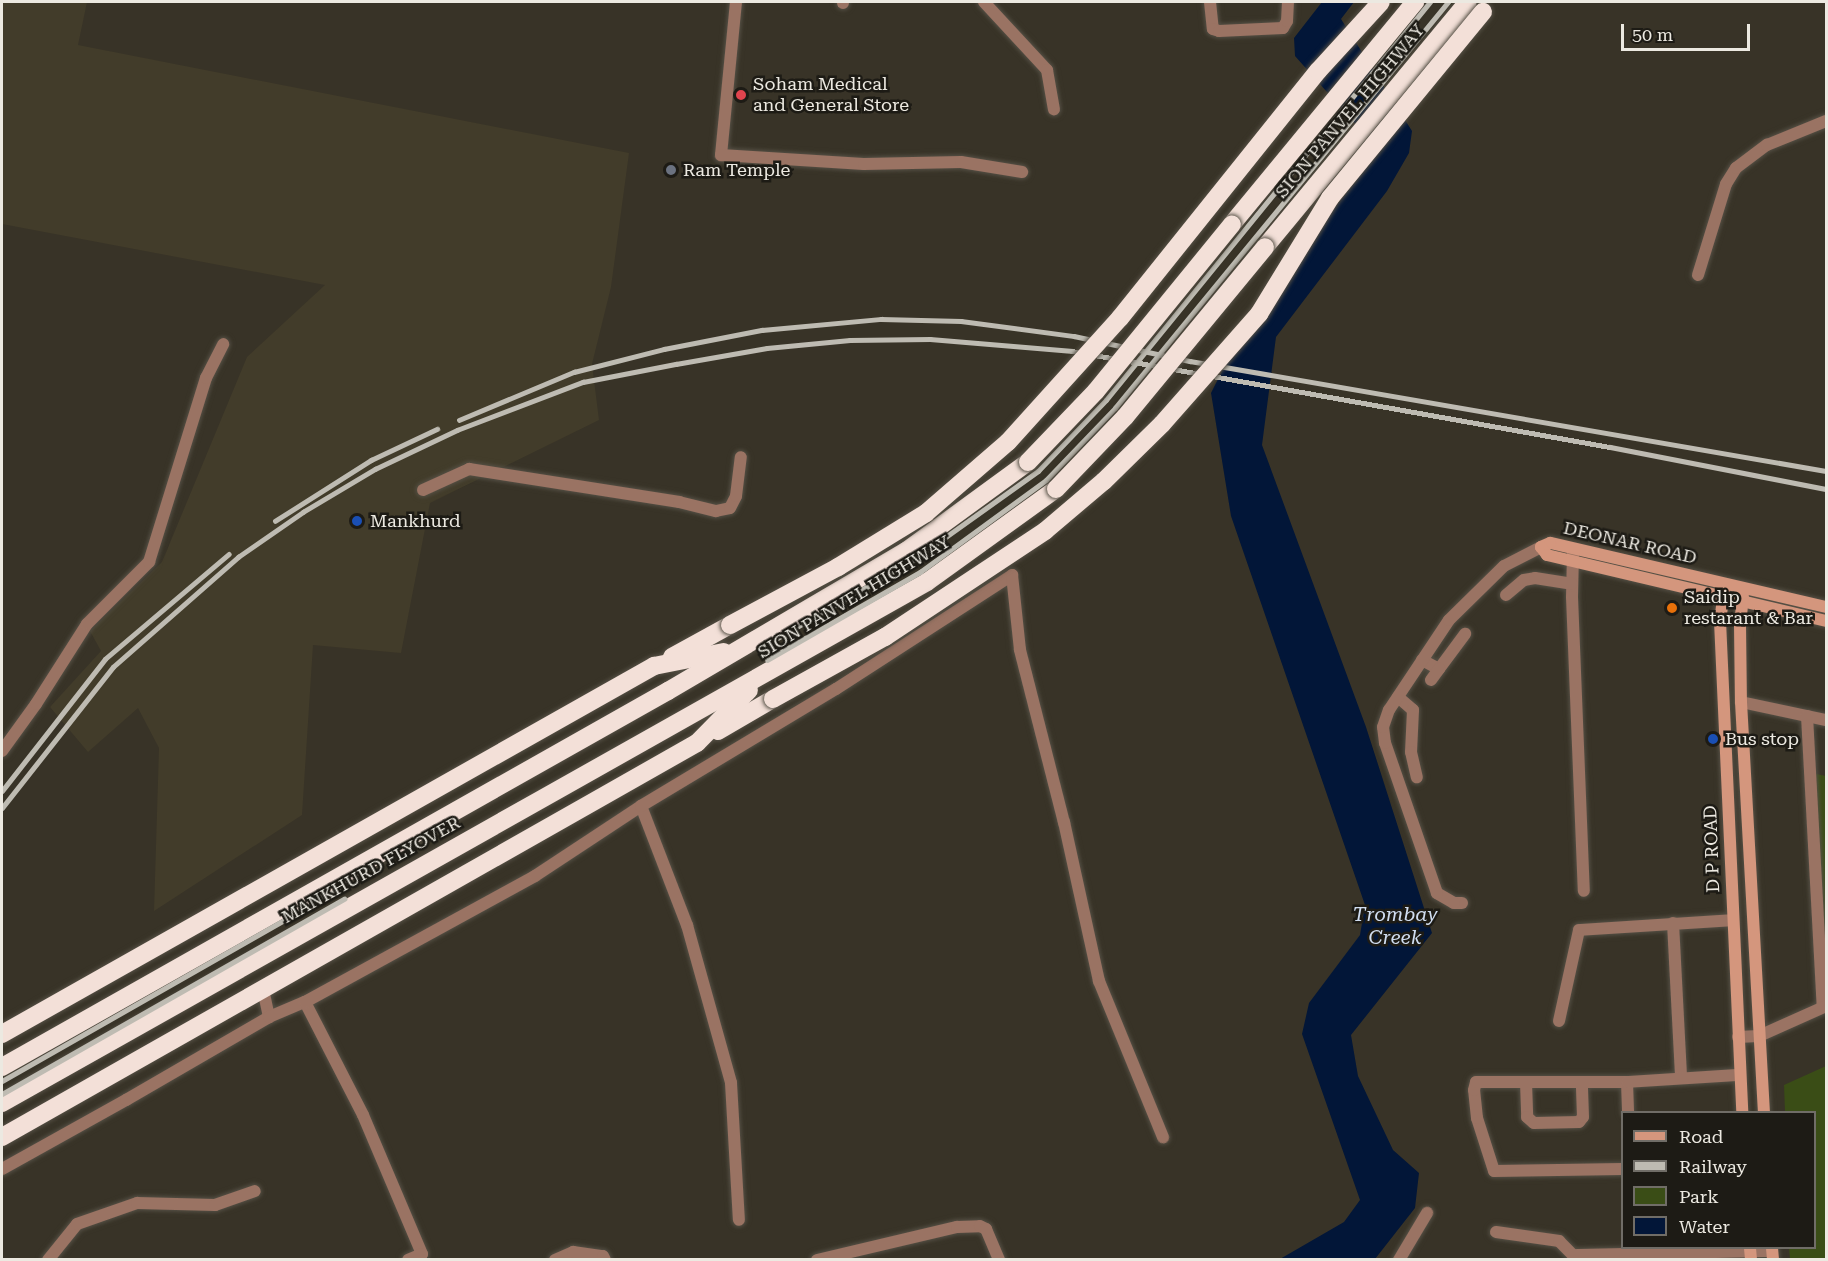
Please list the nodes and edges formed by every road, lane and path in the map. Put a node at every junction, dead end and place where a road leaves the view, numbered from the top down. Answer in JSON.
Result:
{"nodes":[{"id":1,"x":736,"y":2,"type":"edge"},
{"id":2,"x":984,"y":2,"type":"edge"},
{"id":3,"x":1210,"y":2,"type":"edge"},
{"id":4,"x":1288,"y":2,"type":"edge"},
{"id":5,"x":1381,"y":2,"type":"edge"},
{"id":6,"x":1415,"y":2,"type":"edge"},
{"id":7,"x":1480,"y":5,"type":"edge"},
{"id":8,"x":1053,"y":109,"type":"dead end"},
{"id":9,"x":1827,"y":121,"type":"edge"},
{"id":10,"x":1022,"y":172,"type":"dead end"},
{"id":11,"x":1698,"y":275,"type":"dead end"},
{"id":12,"x":223,"y":344,"type":"dead end"},
{"id":13,"x":741,"y":457,"type":"dead end"},
{"id":14,"x":423,"y":490,"type":"dead end"},
{"id":15,"x":1573,"y":555,"type":"junction"},
{"id":16,"x":1572,"y":584,"type":"junction"},
{"id":17,"x":1725,"y":584,"type":"junction"},
{"id":18,"x":1506,"y":595,"type":"dead end"},
{"id":19,"x":1743,"y":595,"type":"junction"},
{"id":20,"x":1722,"y":597,"type":"junction"},
{"id":21,"x":1827,"y":607,"type":"edge"},
{"id":22,"x":1827,"y":621,"type":"edge"},
{"id":23,"x":1465,"y":634,"type":"dead end"},
{"id":24,"x":741,"y":649,"type":"junction"},
{"id":25,"x":1422,"y":660,"type":"junction"},
{"id":26,"x":654,"y":666,"type":"junction"},
{"id":27,"x":1439,"y":669,"type":"junction"},
{"id":28,"x":760,"y":678,"type":"junction"},
{"id":29,"x":1431,"y":680,"type":"dead end"},
{"id":30,"x":1398,"y":697,"type":"junction"},
{"id":31,"x":1741,"y":702,"type":"junction"},
{"id":32,"x":1807,"y":716,"type":"junction"},
{"id":33,"x":1827,"y":720,"type":"edge"},
{"id":34,"x":697,"y":743,"type":"junction"},
{"id":35,"x":2,"y":751,"type":"edge"},
{"id":36,"x":1417,"y":777,"type":"dead end"},
{"id":37,"x":641,"y":806,"type":"junction"},
{"id":38,"x":1584,"y":891,"type":"dead end"},
{"id":39,"x":1462,"y":903,"type":"dead end"},
{"id":40,"x":1733,"y":920,"type":"junction"},
{"id":41,"x":1673,"y":923,"type":"junction"},
{"id":42,"x":263,"y":989,"type":"junction"},
{"id":43,"x":305,"y":1002,"type":"junction"},
{"id":44,"x":1825,"y":1007,"type":"edge"},
{"id":45,"x":269,"y":1017,"type":"junction"},
{"id":46,"x":1559,"y":1021,"type":"dead end"},
{"id":47,"x":2,"y":1034,"type":"edge"},
{"id":48,"x":1759,"y":1036,"type":"junction"},
{"id":49,"x":1738,"y":1037,"type":"junction"},
{"id":50,"x":2,"y":1067,"type":"edge"},
{"id":51,"x":1739,"y":1075,"type":"junction"},
{"id":52,"x":1682,"y":1077,"type":"junction"},
{"id":53,"x":1526,"y":1082,"type":"junction"},
{"id":54,"x":1582,"y":1082,"type":"junction"},
{"id":55,"x":1627,"y":1082,"type":"junction"},
{"id":56,"x":3,"y":1102,"type":"edge"},
{"id":57,"x":1628,"y":1111,"type":"edge"},
{"id":58,"x":1742,"y":1111,"type":"edge"},
{"id":59,"x":1764,"y":1111,"type":"edge"},
{"id":60,"x":2,"y":1137,"type":"edge"},
{"id":61,"x":1163,"y":1137,"type":"dead end"},
{"id":62,"x":2,"y":1169,"type":"edge"},
{"id":63,"x":1621,"y":1169,"type":"edge"},
{"id":64,"x":255,"y":1191,"type":"dead end"},
{"id":65,"x":1427,"y":1213,"type":"dead end"},
{"id":66,"x":739,"y":1220,"type":"dead end"},
{"id":67,"x":1496,"y":1232,"type":"dead end"},
{"id":68,"x":1751,"y":1253,"type":"edge"},
{"id":69,"x":1773,"y":1253,"type":"edge"},
{"id":70,"x":1566,"y":1255,"type":"edge"},
{"id":71,"x":1603,"y":1257,"type":"edge"},
{"id":72,"x":1643,"y":1257,"type":"edge"},
{"id":73,"x":48,"y":1260,"type":"edge"},
{"id":74,"x":408,"y":1260,"type":"edge"},
{"id":75,"x":555,"y":1260,"type":"edge"},
{"id":76,"x":605,"y":1260,"type":"edge"},
{"id":77,"x":817,"y":1260,"type":"edge"},
{"id":78,"x":999,"y":1260,"type":"edge"},
{"id":79,"x":1399,"y":1260,"type":"edge"}],
"edges":[{"from":1,"to":10,"type":"street"},
{"from":2,"to":8,"type":"street"},
{"from":3,"to":4,"type":"street"},
{"from":5,"to":26,"type":"highway","bridge":true},
{"from":6,"to":24,"type":"highway","name":"SION PANVEL HIGHWAY","bridge":true},
{"from":7,"to":28,"type":"highway","name":"SION PANVEL HIGHWAY","bridge":true},
{"from":7,"to":34,"type":"highway","bridge":true},
{"from":9,"to":11,"type":"street"},
{"from":12,"to":35,"type":"street"},
{"from":13,"to":14,"type":"street"},
{"from":15,"to":16,"type":"street"},
{"from":15,"to":17,"type":"street","name":"DEONAR ROAD"},
{"from":15,"to":20,"type":"street","name":"DEONAR ROAD"},
{"from":15,"to":25,"type":"street","name":"DEONAR ROAD"},
{"from":16,"to":18,"type":"street"},
{"from":16,"to":38,"type":"street"},
{"from":17,"to":19,"type":"street","name":"DEONAR ROAD"},
{"from":17,"to":20,"type":"street","name":"D P ROAD"},
{"from":19,"to":20,"type":"street","name":"DEONAR ROAD"},
{"from":19,"to":21,"type":"street","name":"DEONAR ROAD"},
{"from":19,"to":22,"type":"street","name":"DEONAR ROAD"},
{"from":19,"to":31,"type":"street","name":"D P ROAD"},
{"from":20,"to":40,"type":"street","name":"D P ROAD"},
{"from":23,"to":27,"type":"street"},
{"from":24,"to":26,"type":"highway"},
{"from":24,"to":50,"type":"highway","name":"MANKHURD FLYOVER"},
{"from":25,"to":27,"type":"street"},
{"from":25,"to":30,"type":"street"},
{"from":26,"to":47,"type":"highway"},
{"from":27,"to":29,"type":"street"},
{"from":28,"to":34,"type":"highway"},
{"from":28,"to":56,"type":"highway","name":"MANKHURD FLYOVER"},
{"from":30,"to":36,"type":"street"},
{"from":30,"to":39,"type":"street"},
{"from":31,"to":32,"type":"street"},
{"from":31,"to":48,"type":"street","name":"D P ROAD"},
{"from":32,"to":33,"type":"street"},
{"from":32,"to":44,"type":"street"},
{"from":34,"to":42,"type":"highway"},
{"from":37,"to":43,"type":"street"},
{"from":37,"to":61,"type":"street"},
{"from":37,"to":66,"type":"street"},
{"from":40,"to":41,"type":"street"},
{"from":40,"to":49,"type":"street","name":"D P ROAD"},
{"from":41,"to":46,"type":"street"},
{"from":41,"to":52,"type":"street"},
{"from":42,"to":45,"type":"street"},
{"from":42,"to":60,"type":"highway"},
{"from":43,"to":45,"type":"street"},
{"from":43,"to":74,"type":"street"},
{"from":44,"to":48,"type":"street"},
{"from":45,"to":62,"type":"street"},
{"from":48,"to":49,"type":"street"},
{"from":48,"to":59,"type":"street","name":"D P ROAD"},
{"from":49,"to":51,"type":"street","name":"D P ROAD"},
{"from":51,"to":52,"type":"street"},
{"from":51,"to":58,"type":"street","name":"D P ROAD"},
{"from":52,"to":55,"type":"street"},
{"from":53,"to":54,"type":"street"},
{"from":53,"to":54,"type":"street"},
{"from":53,"to":63,"type":"street"},
{"from":54,"to":55,"type":"street"},
{"from":55,"to":57,"type":"street"},
{"from":64,"to":73,"type":"street"},
{"from":65,"to":79,"type":"street"},
{"from":67,"to":70,"type":"street"},
{"from":68,"to":69,"type":"street"},
{"from":68,"to":72,"type":"street"},
{"from":70,"to":71,"type":"street"},
{"from":71,"to":72,"type":"street"},
{"from":75,"to":76,"type":"street"},
{"from":77,"to":78,"type":"street"}]}
